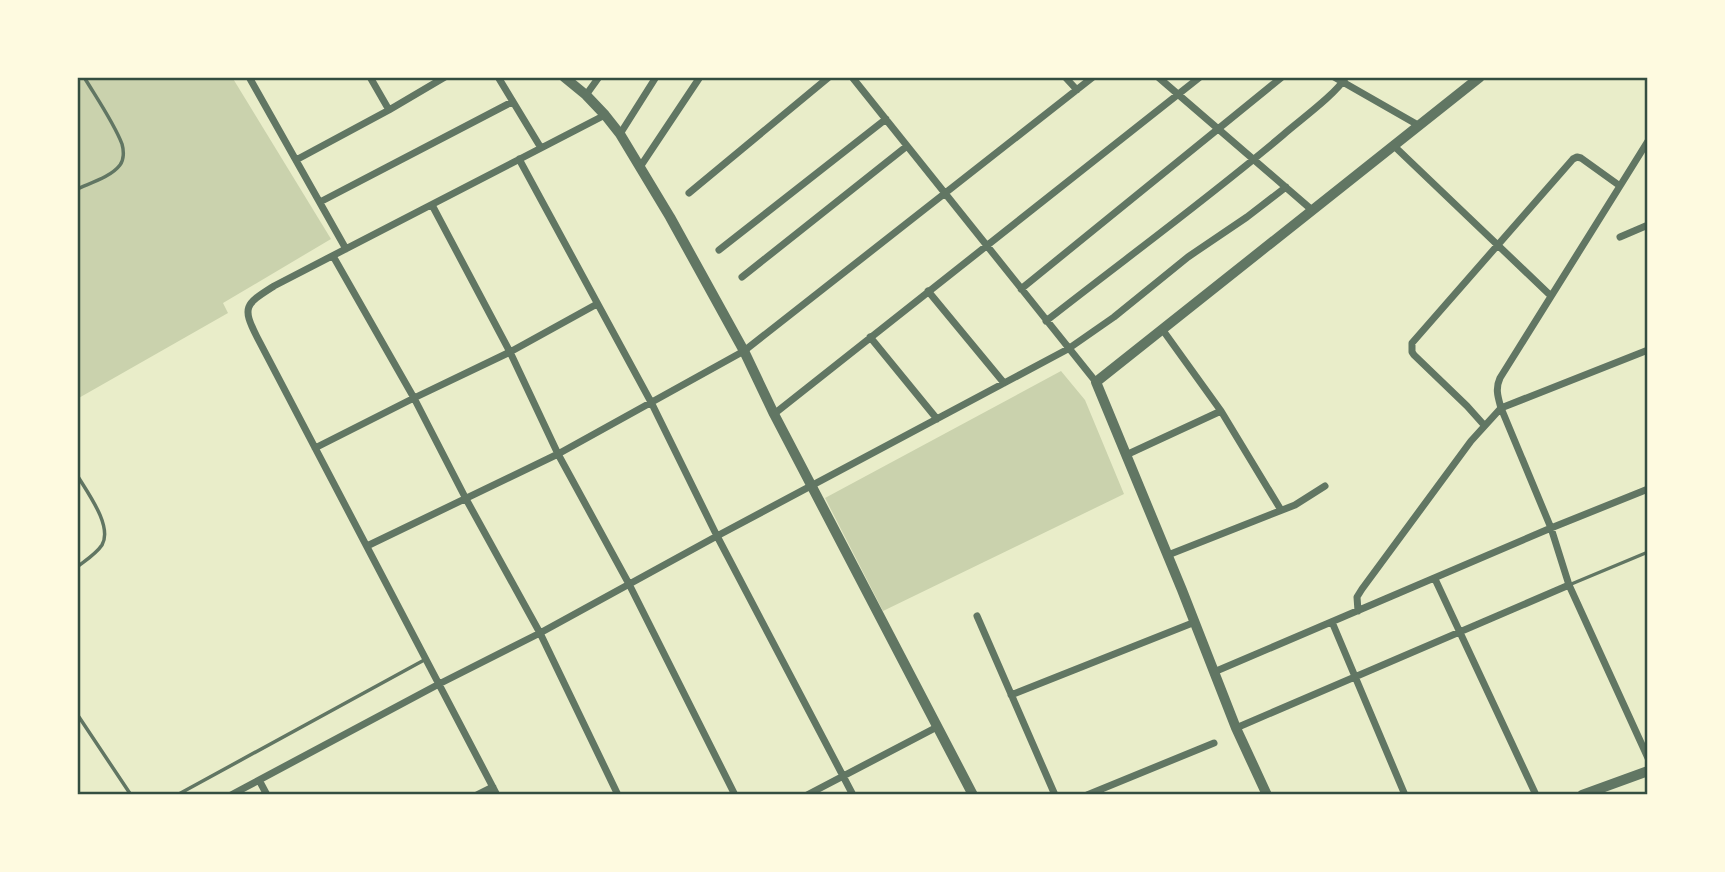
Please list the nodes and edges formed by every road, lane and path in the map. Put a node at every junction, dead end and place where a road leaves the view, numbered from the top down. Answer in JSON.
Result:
{"nodes":[{"id":1,"x":84,"y":77,"type":"edge"},
{"id":2,"x":249,"y":77,"type":"edge"},
{"id":3,"x":370,"y":77,"type":"edge"},
{"id":4,"x":445,"y":77,"type":"edge"},
{"id":5,"x":498,"y":77,"type":"edge"},
{"id":6,"x":564,"y":77,"type":"edge"},
{"id":7,"x":599,"y":77,"type":"edge"},
{"id":8,"x":656,"y":77,"type":"edge"},
{"id":9,"x":700,"y":77,"type":"edge"},
{"id":10,"x":829,"y":77,"type":"edge"},
{"id":11,"x":852,"y":77,"type":"edge"},
{"id":12,"x":1065,"y":77,"type":"edge"},
{"id":13,"x":1093,"y":77,"type":"edge"},
{"id":14,"x":1158,"y":77,"type":"edge"},
{"id":15,"x":1200,"y":77,"type":"edge"},
{"id":16,"x":1282,"y":77,"type":"edge"},
{"id":17,"x":1334,"y":77,"type":"edge"},
{"id":18,"x":1480,"y":77,"type":"edge"},
{"id":19,"x":1345,"y":80,"type":"edge"},
{"id":20,"x":1077,"y":90,"type":"junction"},
{"id":21,"x":1179,"y":94,"type":"junction"},
{"id":22,"x":586,"y":95,"type":"junction"},
{"id":23,"x":512,"y":102,"type":"junction"},
{"id":24,"x":389,"y":110,"type":"junction"},
{"id":25,"x":605,"y":115,"type":"junction"},
{"id":26,"x":886,"y":119,"type":"junction"},
{"id":27,"x":1418,"y":125,"type":"junction"},
{"id":28,"x":1218,"y":129,"type":"junction"},
{"id":29,"x":620,"y":134,"type":"junction"},
{"id":30,"x":1648,"y":141,"type":"edge"},
{"id":31,"x":1393,"y":145,"type":"junction"},
{"id":32,"x":907,"y":146,"type":"junction"},
{"id":33,"x":541,"y":148,"type":"junction"},
{"id":34,"x":519,"y":159,"type":"junction"},
{"id":35,"x":1254,"y":159,"type":"junction"},
{"id":36,"x":296,"y":160,"type":"junction"},
{"id":37,"x":640,"y":167,"type":"junction"},
{"id":38,"x":1620,"y":186,"type":"junction"},
{"id":39,"x":1286,"y":187,"type":"junction"},
{"id":40,"x":77,"y":189,"type":"edge"},
{"id":41,"x":688,"y":192,"type":"dead end"},
{"id":42,"x":946,"y":194,"type":"junction"},
{"id":43,"x":320,"y":202,"type":"junction"},
{"id":44,"x":432,"y":205,"type":"junction"},
{"id":45,"x":1312,"y":210,"type":"junction"},
{"id":46,"x":1648,"y":225,"type":"edge"},
{"id":47,"x":1620,"y":237,"type":"dead end"},
{"id":48,"x":986,"y":245,"type":"junction"},
{"id":49,"x":1497,"y":246,"type":"junction"},
{"id":50,"x":346,"y":249,"type":"junction"},
{"id":51,"x":719,"y":250,"type":"dead end"},
{"id":52,"x":333,"y":256,"type":"junction"},
{"id":53,"x":742,"y":277,"type":"dead end"},
{"id":54,"x":1021,"y":289,"type":"junction"},
{"id":55,"x":928,"y":291,"type":"junction"},
{"id":56,"x":1551,"y":296,"type":"junction"},
{"id":57,"x":597,"y":304,"type":"junction"},
{"id":58,"x":1046,"y":321,"type":"junction"},
{"id":59,"x":1162,"y":329,"type":"junction"},
{"id":60,"x":870,"y":337,"type":"junction"},
{"id":61,"x":1068,"y":349,"type":"junction"},
{"id":62,"x":1648,"y":349,"type":"edge"},
{"id":63,"x":744,"y":351,"type":"junction"},
{"id":64,"x":510,"y":352,"type":"junction"},
{"id":65,"x":1096,"y":382,"type":"junction"},
{"id":66,"x":1004,"y":383,"type":"junction"},
{"id":67,"x":414,"y":398,"type":"junction"},
{"id":68,"x":651,"y":402,"type":"junction"},
{"id":69,"x":1501,"y":408,"type":"junction"},
{"id":70,"x":1221,"y":411,"type":"junction"},
{"id":71,"x":774,"y":414,"type":"junction"},
{"id":72,"x":937,"y":419,"type":"junction"},
{"id":73,"x":1484,"y":425,"type":"junction"},
{"id":74,"x":315,"y":448,"type":"junction"},
{"id":75,"x":558,"y":454,"type":"junction"},
{"id":76,"x":1126,"y":455,"type":"junction"},
{"id":77,"x":77,"y":475,"type":"edge"},
{"id":78,"x":811,"y":486,"type":"junction"},
{"id":79,"x":1325,"y":486,"type":"dead end"},
{"id":80,"x":1648,"y":489,"type":"edge"},
{"id":81,"x":466,"y":499,"type":"junction"},
{"id":82,"x":1282,"y":510,"type":"junction"},
{"id":83,"x":1551,"y":528,"type":"junction"},
{"id":84,"x":717,"y":536,"type":"junction"},
{"id":85,"x":367,"y":546,"type":"junction"},
{"id":86,"x":1648,"y":552,"type":"edge"},
{"id":87,"x":1168,"y":555,"type":"junction"},
{"id":88,"x":77,"y":567,"type":"edge"},
{"id":89,"x":1435,"y":579,"type":"junction"},
{"id":90,"x":629,"y":584,"type":"junction"},
{"id":91,"x":1569,"y":585,"type":"junction"},
{"id":92,"x":1357,"y":611,"type":"junction"},
{"id":93,"x":977,"y":616,"type":"dead end"},
{"id":94,"x":1195,"y":622,"type":"junction"},
{"id":95,"x":1332,"y":622,"type":"junction"},
{"id":96,"x":1461,"y":632,"type":"junction"},
{"id":97,"x":540,"y":633,"type":"junction"},
{"id":98,"x":426,"y":659,"type":"junction"},
{"id":99,"x":1214,"y":672,"type":"junction"},
{"id":100,"x":1354,"y":678,"type":"junction"},
{"id":101,"x":439,"y":684,"type":"junction"},
{"id":102,"x":1011,"y":695,"type":"junction"},
{"id":103,"x":77,"y":714,"type":"edge"},
{"id":104,"x":937,"y":727,"type":"junction"},
{"id":105,"x":1236,"y":728,"type":"junction"},
{"id":106,"x":1214,"y":743,"type":"dead end"},
{"id":107,"x":1648,"y":758,"type":"edge"},
{"id":108,"x":1648,"y":771,"type":"edge"},
{"id":109,"x":843,"y":776,"type":"junction"},
{"id":110,"x":259,"y":780,"type":"junction"},
{"id":111,"x":495,"y":791,"type":"edge"},
{"id":112,"x":131,"y":795,"type":"edge"},
{"id":113,"x":177,"y":795,"type":"edge"},
{"id":114,"x":231,"y":795,"type":"edge"},
{"id":115,"x":267,"y":795,"type":"edge"},
{"id":116,"x":477,"y":795,"type":"edge"},
{"id":117,"x":618,"y":795,"type":"edge"},
{"id":118,"x":735,"y":795,"type":"edge"},
{"id":119,"x":807,"y":795,"type":"edge"},
{"id":120,"x":853,"y":795,"type":"edge"},
{"id":121,"x":973,"y":795,"type":"edge"},
{"id":122,"x":1055,"y":795,"type":"edge"},
{"id":123,"x":1087,"y":795,"type":"edge"},
{"id":124,"x":1267,"y":795,"type":"edge"},
{"id":125,"x":1405,"y":795,"type":"edge"},
{"id":126,"x":1536,"y":795,"type":"edge"},
{"id":127,"x":1582,"y":795,"type":"edge"}],
"edges":[{"from":1,"to":40,"type":"lane"},
{"from":2,"to":36,"type":"street"},
{"from":3,"to":24,"type":"street"},
{"from":4,"to":24,"type":"street"},
{"from":5,"to":23,"type":"street"},
{"from":6,"to":22,"type":"street"},
{"from":7,"to":22,"type":"street"},
{"from":8,"to":29,"type":"street"},
{"from":9,"to":37,"type":"street"},
{"from":10,"to":41,"type":"street"},
{"from":11,"to":26,"type":"street"},
{"from":12,"to":20,"type":"street"},
{"from":13,"to":20,"type":"street"},
{"from":14,"to":21,"type":"street"},
{"from":15,"to":21,"type":"street"},
{"from":16,"to":28,"type":"street"},
{"from":17,"to":19,"type":"street"},
{"from":18,"to":27,"type":"street"},
{"from":19,"to":27,"type":"street"},
{"from":19,"to":35,"type":"street"},
{"from":20,"to":42,"type":"street"},
{"from":21,"to":28,"type":"street"},
{"from":21,"to":48,"type":"street"},
{"from":22,"to":25,"type":"street"},
{"from":23,"to":33,"type":"street"},
{"from":23,"to":43,"type":"street"},
{"from":24,"to":36,"type":"street"},
{"from":25,"to":29,"type":"street"},
{"from":25,"to":33,"type":"street"},
{"from":26,"to":32,"type":"street"},
{"from":26,"to":51,"type":"street"},
{"from":27,"to":31,"type":"street"},
{"from":28,"to":35,"type":"street"},
{"from":28,"to":54,"type":"street"},
{"from":29,"to":37,"type":"street"},
{"from":30,"to":38,"type":"street"},
{"from":31,"to":45,"type":"street"},
{"from":31,"to":49,"type":"street"},
{"from":32,"to":42,"type":"street"},
{"from":32,"to":53,"type":"street"},
{"from":33,"to":34,"type":"street"},
{"from":34,"to":44,"type":"street"},
{"from":34,"to":57,"type":"street"},
{"from":35,"to":39,"type":"street"},
{"from":35,"to":58,"type":"street"},
{"from":36,"to":43,"type":"street"},
{"from":37,"to":63,"type":"street"},
{"from":38,"to":49,"type":"street"},
{"from":38,"to":56,"type":"street"},
{"from":39,"to":45,"type":"street"},
{"from":39,"to":61,"type":"street"},
{"from":42,"to":48,"type":"street"},
{"from":42,"to":63,"type":"street"},
{"from":43,"to":50,"type":"street"},
{"from":44,"to":50,"type":"street"},
{"from":44,"to":64,"type":"street"},
{"from":45,"to":59,"type":"street"},
{"from":46,"to":47,"type":"street"},
{"from":48,"to":54,"type":"street"},
{"from":48,"to":55,"type":"street"},
{"from":49,"to":56,"type":"street"},
{"from":49,"to":73,"type":"street"},
{"from":50,"to":52,"type":"street"},
{"from":52,"to":67,"type":"street"},
{"from":52,"to":74,"type":"street"},
{"from":54,"to":58,"type":"street"},
{"from":55,"to":60,"type":"street"},
{"from":55,"to":66,"type":"street"},
{"from":56,"to":69,"type":"street"},
{"from":57,"to":64,"type":"street"},
{"from":57,"to":68,"type":"street"},
{"from":58,"to":61,"type":"street"},
{"from":59,"to":65,"type":"street"},
{"from":59,"to":70,"type":"street"},
{"from":60,"to":71,"type":"street"},
{"from":60,"to":72,"type":"street"},
{"from":61,"to":65,"type":"street"},
{"from":61,"to":66,"type":"street"},
{"from":62,"to":69,"type":"street"},
{"from":63,"to":68,"type":"street"},
{"from":63,"to":71,"type":"street"},
{"from":64,"to":67,"type":"street"},
{"from":64,"to":75,"type":"street"},
{"from":65,"to":76,"type":"street"},
{"from":66,"to":72,"type":"street"},
{"from":67,"to":74,"type":"street"},
{"from":67,"to":81,"type":"street"},
{"from":68,"to":75,"type":"street"},
{"from":68,"to":84,"type":"street"},
{"from":69,"to":73,"type":"street"},
{"from":69,"to":83,"type":"street"},
{"from":70,"to":76,"type":"street"},
{"from":70,"to":82,"type":"street"},
{"from":71,"to":78,"type":"street"},
{"from":72,"to":78,"type":"street"},
{"from":73,"to":92,"type":"street"},
{"from":74,"to":85,"type":"street"},
{"from":75,"to":81,"type":"street"},
{"from":75,"to":90,"type":"street"},
{"from":76,"to":87,"type":"street"},
{"from":77,"to":88,"type":"lane"},
{"from":78,"to":84,"type":"street"},
{"from":78,"to":104,"type":"street"},
{"from":79,"to":82,"type":"street"},
{"from":80,"to":83,"type":"street"},
{"from":81,"to":85,"type":"street"},
{"from":81,"to":97,"type":"street"},
{"from":82,"to":87,"type":"street"},
{"from":83,"to":89,"type":"street"},
{"from":83,"to":91,"type":"street"},
{"from":84,"to":90,"type":"street"},
{"from":84,"to":109,"type":"street"},
{"from":85,"to":98,"type":"street"},
{"from":86,"to":91,"type":"lane"},
{"from":87,"to":94,"type":"street"},
{"from":89,"to":92,"type":"street"},
{"from":89,"to":96,"type":"street"},
{"from":90,"to":97,"type":"street"},
{"from":90,"to":118,"type":"street"},
{"from":91,"to":96,"type":"street"},
{"from":91,"to":107,"type":"street"},
{"from":92,"to":95,"type":"street"},
{"from":93,"to":102,"type":"street"},
{"from":94,"to":99,"type":"street"},
{"from":94,"to":102,"type":"street"},
{"from":95,"to":99,"type":"street"},
{"from":95,"to":100,"type":"street"},
{"from":96,"to":100,"type":"street"},
{"from":96,"to":126,"type":"street"},
{"from":97,"to":101,"type":"street"},
{"from":97,"to":117,"type":"street"},
{"from":98,"to":101,"type":"street"},
{"from":98,"to":113,"type":"lane"},
{"from":99,"to":105,"type":"street"},
{"from":100,"to":105,"type":"street"},
{"from":100,"to":125,"type":"street"},
{"from":101,"to":110,"type":"street"},
{"from":101,"to":111,"type":"street"},
{"from":102,"to":122,"type":"street"},
{"from":103,"to":112,"type":"lane"},
{"from":104,"to":109,"type":"street"},
{"from":104,"to":121,"type":"street"},
{"from":105,"to":124,"type":"street"},
{"from":106,"to":123,"type":"street"},
{"from":108,"to":127,"type":"street"},
{"from":109,"to":119,"type":"street"},
{"from":109,"to":120,"type":"street"},
{"from":110,"to":114,"type":"street"},
{"from":110,"to":115,"type":"street"},
{"from":111,"to":116,"type":"street"}]}
